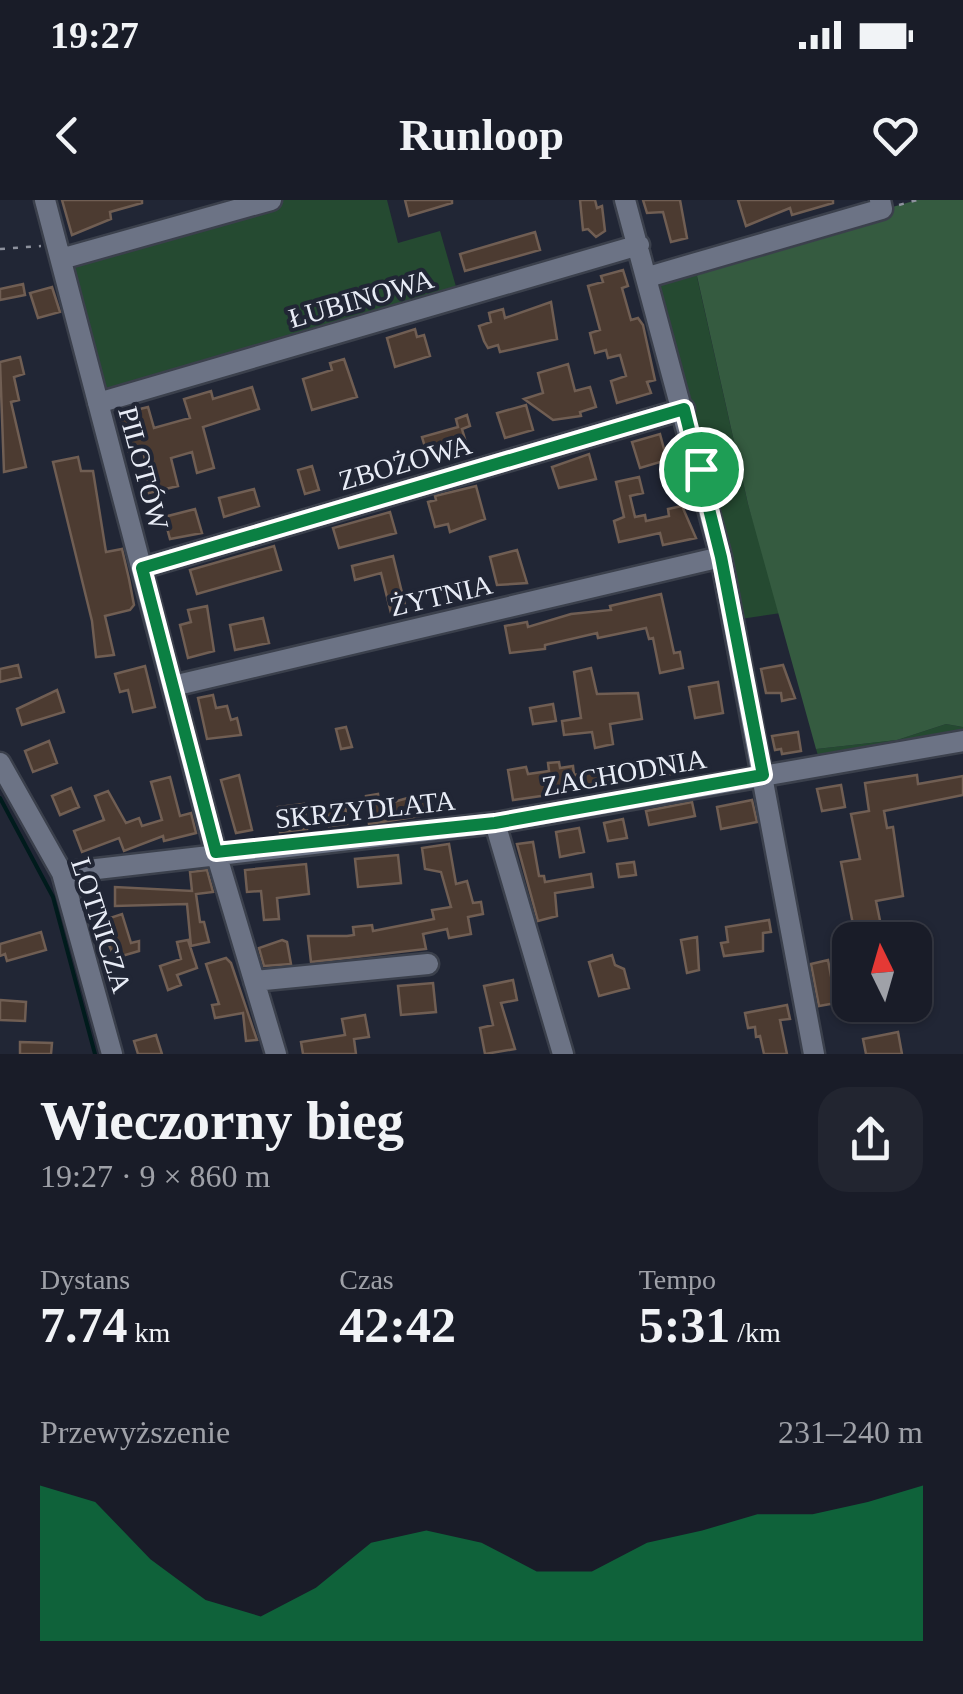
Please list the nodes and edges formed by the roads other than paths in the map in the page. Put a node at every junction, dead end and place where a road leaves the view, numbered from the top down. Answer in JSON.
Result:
{"nodes":[{"id":1,"x":45,"y":200,"type":"edge"},
{"id":2,"x":270,"y":200,"type":"edge"},
{"id":3,"x":625,"y":200,"type":"edge"},
{"id":4,"x":880,"y":200,"type":"edge"},
{"id":5,"x":639,"y":245,"type":"junction"},
{"id":6,"x":59,"y":252,"type":"junction"},
{"id":7,"x":648,"y":277,"type":"junction"},
{"id":8,"x":98,"y":403,"type":"junction"},
{"id":9,"x":684,"y":409,"type":"junction"},
{"id":10,"x":721,"y":557,"type":"junction"},
{"id":11,"x":142,"y":568,"type":"junction"},
{"id":12,"x":173,"y":686,"type":"junction"},
{"id":13,"x":963,"y":741,"type":"edge"},
{"id":14,"x":0,"y":764,"type":"edge"},
{"id":15,"x":763,"y":775,"type":"junction"},
{"id":16,"x":495,"y":823,"type":"junction"},
{"id":17,"x":216,"y":852,"type":"junction"},
{"id":18,"x":62,"y":873,"type":"junction"},
{"id":19,"x":428,"y":964,"type":"dead end"},
{"id":20,"x":254,"y":981,"type":"junction"},
{"id":21,"x":112,"y":1054,"type":"edge"},
{"id":22,"x":276,"y":1054,"type":"edge"},
{"id":23,"x":563,"y":1054,"type":"edge"},
{"id":24,"x":814,"y":1054,"type":"edge"}],
"edges":[{"from":1,"to":6,"type":"street","name":"PILOTÓW"},
{"from":2,"to":6,"type":"street"},
{"from":3,"to":5,"type":"street"},
{"from":4,"to":7,"type":"street"},
{"from":5,"to":7,"type":"street"},
{"from":5,"to":8,"type":"street","name":"ŁUBINOWA"},
{"from":6,"to":8,"type":"street","name":"PILOTÓW"},
{"from":7,"to":9,"type":"street"},
{"from":8,"to":11,"type":"street","name":"PILOTÓW"},
{"from":9,"to":10,"type":"street"},
{"from":9,"to":11,"type":"street","name":"ZBOŻOWA"},
{"from":10,"to":12,"type":"street","name":"ŻYTNIA"},
{"from":10,"to":15,"type":"street"},
{"from":11,"to":12,"type":"street","name":"PILOTÓW"},
{"from":12,"to":17,"type":"street","name":"PILOTÓW"},
{"from":13,"to":15,"type":"street","name":"ZACHODNIA"},
{"from":14,"to":18,"type":"street","name":"LOTNICZA"},
{"from":15,"to":16,"type":"street","name":"ZACHODNIA"},
{"from":15,"to":24,"type":"street"},
{"from":16,"to":17,"type":"street","name":"SKRZYDLATA"},
{"from":16,"to":23,"type":"street","name":"SKRZYDLATA"},
{"from":17,"to":18,"type":"street","name":"SKRZYDLATA"},
{"from":17,"to":20,"type":"street","name":"PILOTÓW"},
{"from":18,"to":21,"type":"street","name":"LOTNICZA"},
{"from":19,"to":20,"type":"street"},
{"from":20,"to":22,"type":"street","name":"PILOTÓW"}]}
